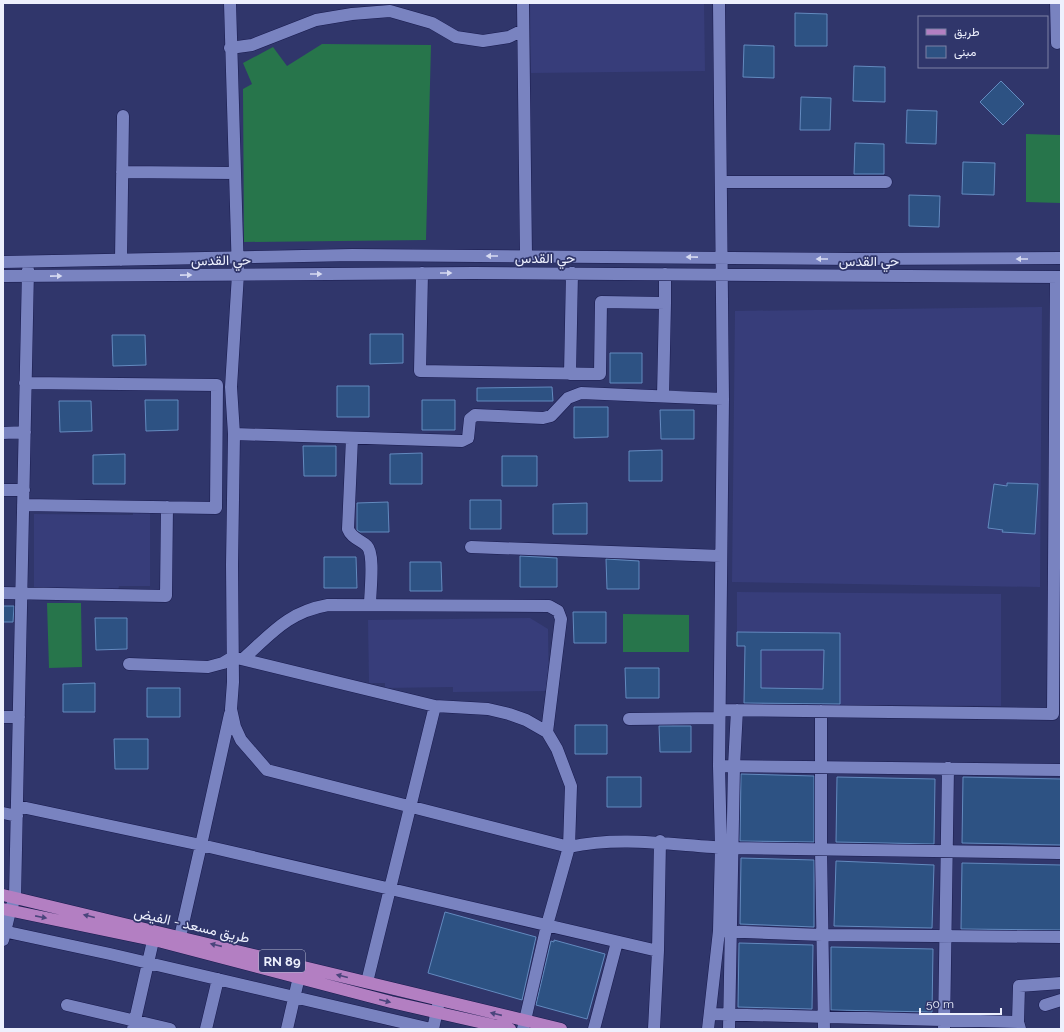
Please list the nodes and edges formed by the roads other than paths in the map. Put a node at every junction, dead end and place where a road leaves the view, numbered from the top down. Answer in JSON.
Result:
{"nodes":[{"id":1,"x":230,"y":3,"type":"edge"},
{"id":2,"x":523,"y":3,"type":"edge"},
{"id":3,"x":719,"y":3,"type":"edge"},
{"id":4,"x":1056,"y":3,"type":"edge"},
{"id":5,"x":524,"y":30,"type":"junction"},
{"id":6,"x":1056,"y":43,"type":"dead end"},
{"id":7,"x":230,"y":48,"type":"junction"},
{"id":8,"x":123,"y":116,"type":"dead end"},
{"id":9,"x":122,"y":172,"type":"junction"},
{"id":10,"x":234,"y":173,"type":"junction"},
{"id":11,"x":722,"y":182,"type":"junction"},
{"id":12,"x":886,"y":182,"type":"dead end"},
{"id":13,"x":526,"y":256,"type":"junction"},
{"id":14,"x":237,"y":258,"type":"junction"},
{"id":15,"x":723,"y":258,"type":"junction"},
{"id":16,"x":1061,"y":258,"type":"edge"},
{"id":17,"x":894,"y":259,"type":"junction"},
{"id":18,"x":121,"y":260,"type":"junction"},
{"id":19,"x":3,"y":262,"type":"edge"},
{"id":20,"x":29,"y":262,"type":"junction"},
{"id":21,"x":422,"y":273,"type":"junction"},
{"id":22,"x":572,"y":273,"type":"junction"},
{"id":23,"x":238,"y":274,"type":"junction"},
{"id":24,"x":665,"y":274,"type":"junction"},
{"id":25,"x":722,"y":274,"type":"junction"},
{"id":26,"x":3,"y":276,"type":"edge"},
{"id":27,"x":28,"y":276,"type":"junction"},
{"id":28,"x":894,"y":276,"type":"junction"},
{"id":29,"x":1058,"y":277,"type":"edge"},
{"id":30,"x":665,"y":303,"type":"junction"},
{"id":31,"x":570,"y":374,"type":"junction"},
{"id":32,"x":25,"y":383,"type":"junction"},
{"id":33,"x":217,"y":385,"type":"junction"},
{"id":34,"x":231,"y":387,"type":"junction"},
{"id":35,"x":663,"y":396,"type":"junction"},
{"id":36,"x":723,"y":398,"type":"junction"},
{"id":37,"x":1058,"y":416,"type":"edge"},
{"id":38,"x":25,"y":432,"type":"junction"},
{"id":39,"x":3,"y":433,"type":"edge"},
{"id":40,"x":234,"y":434,"type":"junction"},
{"id":41,"x":352,"y":438,"type":"junction"},
{"id":42,"x":3,"y":490,"type":"edge"},
{"id":43,"x":24,"y":490,"type":"junction"},
{"id":44,"x":23,"y":505,"type":"junction"},
{"id":45,"x":1058,"y":506,"type":"edge"},
{"id":46,"x":166,"y":507,"type":"junction"},
{"id":47,"x":471,"y":547,"type":"dead end"},
{"id":48,"x":721,"y":556,"type":"junction"},
{"id":49,"x":3,"y":593,"type":"edge"},
{"id":50,"x":22,"y":593,"type":"junction"},
{"id":51,"x":1057,"y":597,"type":"edge"},
{"id":52,"x":370,"y":605,"type":"junction"},
{"id":53,"x":238,"y":658,"type":"junction"},
{"id":54,"x":129,"y":664,"type":"dead end"},
{"id":55,"x":1057,"y":683,"type":"edge"},
{"id":56,"x":435,"y":706,"type":"junction"},
{"id":57,"x":231,"y":709,"type":"junction"},
{"id":58,"x":736,"y":710,"type":"junction"},
{"id":59,"x":821,"y":711,"type":"junction"},
{"id":60,"x":720,"y":714,"type":"junction"},
{"id":61,"x":3,"y":717,"type":"edge"},
{"id":62,"x":19,"y":718,"type":"junction"},
{"id":63,"x":629,"y":719,"type":"dead end"},
{"id":64,"x":548,"y":732,"type":"junction"},
{"id":65,"x":719,"y":766,"type":"junction"},
{"id":66,"x":734,"y":766,"type":"junction"},
{"id":67,"x":820,"y":767,"type":"junction"},
{"id":68,"x":948,"y":768,"type":"junction"},
{"id":69,"x":1061,"y":770,"type":"edge"},
{"id":70,"x":410,"y":806,"type":"junction"},
{"id":71,"x":17,"y":811,"type":"junction"},
{"id":72,"x":3,"y":813,"type":"edge"},
{"id":73,"x":660,"y":842,"type":"junction"},
{"id":74,"x":202,"y":844,"type":"junction"},
{"id":75,"x":569,"y":847,"type":"junction"},
{"id":76,"x":727,"y":848,"type":"junction"},
{"id":77,"x":821,"y":850,"type":"junction"},
{"id":78,"x":946,"y":852,"type":"junction"},
{"id":79,"x":1061,"y":853,"type":"edge"},
{"id":80,"x":390,"y":889,"type":"junction"},
{"id":81,"x":9,"y":897,"type":"edge"},
{"id":82,"x":6,"y":910,"type":"edge"},
{"id":83,"x":547,"y":925,"type":"junction"},
{"id":84,"x":719,"y":931,"type":"junction"},
{"id":85,"x":731,"y":932,"type":"junction"},
{"id":86,"x":4,"y":935,"type":"edge"},
{"id":87,"x":822,"y":935,"type":"junction"},
{"id":88,"x":945,"y":936,"type":"junction"},
{"id":89,"x":154,"y":937,"type":"junction"},
{"id":90,"x":180,"y":937,"type":"junction"},
{"id":91,"x":1061,"y":937,"type":"edge"},
{"id":92,"x":617,"y":942,"type":"junction"},
{"id":93,"x":658,"y":951,"type":"junction"},
{"id":94,"x":148,"y":963,"type":"junction"},
{"id":95,"x":301,"y":965,"type":"junction"},
{"id":96,"x":298,"y":978,"type":"junction"},
{"id":97,"x":218,"y":979,"type":"junction"},
{"id":98,"x":367,"y":982,"type":"junction"},
{"id":99,"x":1061,"y":983,"type":"edge"},
{"id":100,"x":294,"y":997,"type":"junction"},
{"id":101,"x":1061,"y":1000,"type":"edge"},
{"id":102,"x":67,"y":1004,"type":"dead end"},
{"id":103,"x":1045,"y":1005,"type":"dead end"},
{"id":104,"x":438,"y":1006,"type":"junction"},
{"id":105,"x":710,"y":1014,"type":"junction"},
{"id":106,"x":730,"y":1015,"type":"junction"},
{"id":107,"x":824,"y":1023,"type":"edge"},
{"id":108,"x":944,"y":1024,"type":"edge"},
{"id":109,"x":134,"y":1025,"type":"edge"},
{"id":110,"x":524,"y":1025,"type":"edge"},
{"id":111,"x":1019,"y":1025,"type":"edge"},
{"id":112,"x":170,"y":1029,"type":"edge"},
{"id":113,"x":206,"y":1029,"type":"edge"},
{"id":114,"x":287,"y":1029,"type":"edge"},
{"id":115,"x":432,"y":1029,"type":"edge"},
{"id":116,"x":510,"y":1029,"type":"edge"},
{"id":117,"x":561,"y":1029,"type":"edge"},
{"id":118,"x":594,"y":1029,"type":"edge"},
{"id":119,"x":654,"y":1029,"type":"edge"},
{"id":120,"x":708,"y":1029,"type":"edge"},
{"id":121,"x":729,"y":1029,"type":"edge"}],
"edges":[{"from":1,"to":7,"type":"street"},
{"from":2,"to":5,"type":"street"},
{"from":3,"to":11,"type":"street"},
{"from":4,"to":6,"type":"street"},
{"from":5,"to":7,"type":"street"},
{"from":5,"to":13,"type":"street"},
{"from":7,"to":10,"type":"street"},
{"from":8,"to":9,"type":"street"},
{"from":9,"to":10,"type":"street"},
{"from":9,"to":18,"type":"street"},
{"from":10,"to":14,"type":"street"},
{"from":11,"to":12,"type":"street"},
{"from":11,"to":15,"type":"street"},
{"from":13,"to":14,"type":"street","one_way":true},
{"from":15,"to":13,"type":"street","one_way":true},
{"from":14,"to":18,"type":"street"},
{"from":14,"to":23,"type":"street"},
{"from":17,"to":15,"type":"street","one_way":true},
{"from":15,"to":25,"type":"street"},
{"from":16,"to":17,"type":"street","one_way":true},
{"from":17,"to":28,"type":"street"},
{"from":18,"to":20,"type":"street"},
{"from":19,"to":20,"type":"street"},
{"from":20,"to":27,"type":"street"},
{"from":21,"to":22,"type":"street","name":"حي القدس","one_way":true},
{"from":23,"to":21,"type":"street","name":"حي القدس","one_way":true},
{"from":21,"to":31,"type":"street"},
{"from":22,"to":24,"type":"street","name":"حي القدس"},
{"from":22,"to":31,"type":"street"},
{"from":27,"to":23,"type":"street","name":"حي القدس","one_way":true},
{"from":23,"to":34,"type":"street"},
{"from":24,"to":25,"type":"street","name":"حي القدس"},
{"from":24,"to":30,"type":"street"},
{"from":25,"to":28,"type":"street","name":"حي القدس"},
{"from":25,"to":36,"type":"street"},
{"from":26,"to":27,"type":"street","name":"حي القدس"},
{"from":27,"to":32,"type":"street"},
{"from":28,"to":29,"type":"street","name":"حي القدس"},
{"from":29,"to":37,"type":"street"},
{"from":30,"to":31,"type":"street"},
{"from":30,"to":35,"type":"street"},
{"from":32,"to":33,"type":"street"},
{"from":32,"to":38,"type":"street"},
{"from":33,"to":34,"type":"street"},
{"from":33,"to":46,"type":"street"},
{"from":34,"to":40,"type":"street"},
{"from":35,"to":36,"type":"street"},
{"from":35,"to":41,"type":"street"},
{"from":36,"to":48,"type":"street"},
{"from":37,"to":45,"type":"street"},
{"from":38,"to":39,"type":"street"},
{"from":38,"to":43,"type":"street"},
{"from":40,"to":41,"type":"street"},
{"from":40,"to":53,"type":"street"},
{"from":41,"to":52,"type":"street"},
{"from":42,"to":43,"type":"street"},
{"from":43,"to":44,"type":"street"},
{"from":44,"to":46,"type":"street"},
{"from":44,"to":50,"type":"street"},
{"from":45,"to":51,"type":"street"},
{"from":46,"to":50,"type":"street"},
{"from":47,"to":48,"type":"street"},
{"from":48,"to":60,"type":"street"},
{"from":49,"to":50,"type":"street"},
{"from":50,"to":62,"type":"street"},
{"from":51,"to":55,"type":"street"},
{"from":52,"to":53,"type":"street"},
{"from":52,"to":64,"type":"street"},
{"from":53,"to":54,"type":"street"},
{"from":53,"to":56,"type":"street"},
{"from":53,"to":57,"type":"street"},
{"from":55,"to":59,"type":"street"},
{"from":56,"to":64,"type":"street"},
{"from":56,"to":70,"type":"street"},
{"from":57,"to":70,"type":"street"},
{"from":57,"to":74,"type":"street"},
{"from":58,"to":59,"type":"street"},
{"from":58,"to":60,"type":"street"},
{"from":58,"to":66,"type":"street"},
{"from":59,"to":67,"type":"street"},
{"from":60,"to":63,"type":"street"},
{"from":60,"to":65,"type":"street"},
{"from":61,"to":62,"type":"street"},
{"from":62,"to":71,"type":"street"},
{"from":64,"to":75,"type":"street"},
{"from":65,"to":66,"type":"street"},
{"from":65,"to":76,"type":"street"},
{"from":66,"to":67,"type":"street"},
{"from":66,"to":76,"type":"street"},
{"from":67,"to":68,"type":"street"},
{"from":67,"to":77,"type":"street"},
{"from":68,"to":69,"type":"street"},
{"from":68,"to":78,"type":"street"},
{"from":70,"to":75,"type":"street"},
{"from":70,"to":80,"type":"street"},
{"from":71,"to":72,"type":"street"},
{"from":71,"to":74,"type":"street"},
{"from":71,"to":81,"type":"street"},
{"from":73,"to":75,"type":"street"},
{"from":73,"to":76,"type":"street"},
{"from":73,"to":93,"type":"street"},
{"from":74,"to":80,"type":"street"},
{"from":74,"to":90,"type":"street"},
{"from":75,"to":83,"type":"street"},
{"from":76,"to":77,"type":"street"},
{"from":76,"to":84,"type":"street"},
{"from":76,"to":85,"type":"street"},
{"from":77,"to":78,"type":"street"},
{"from":77,"to":87,"type":"street"},
{"from":78,"to":79,"type":"street"},
{"from":78,"to":88,"type":"street"},
{"from":80,"to":83,"type":"street"},
{"from":80,"to":98,"type":"street"},
{"from":81,"to":82,"type":"street"},
{"from":89,"to":81,"type":"main road","name":"طريق مسعد - الفيض","number":"RN 89","one_way":true},
{"from":82,"to":86,"type":"street"},
{"from":82,"to":89,"type":"main road","name":"طريق مسعد - الفيض","number":"RN 89","one_way":true},
{"from":83,"to":92,"type":"street"},
{"from":83,"to":110,"type":"street"},
{"from":84,"to":85,"type":"street"},
{"from":84,"to":105,"type":"street"},
{"from":85,"to":87,"type":"street"},
{"from":85,"to":106,"type":"street"},
{"from":86,"to":94,"type":"street"},
{"from":87,"to":88,"type":"street"},
{"from":87,"to":107,"type":"street"},
{"from":88,"to":91,"type":"street"},
{"from":88,"to":108,"type":"street"},
{"from":89,"to":90,"type":"main road","name":"طريق مسعد - الفيض","number":"RN 89"},
{"from":89,"to":94,"type":"street"},
{"from":89,"to":96,"type":"main road","name":"طريق مسعد - الفيض","number":"RN 89"},
{"from":95,"to":90,"type":"main road","name":"طريق مسعد - الفيض","number":"RN 89","one_way":true},
{"from":92,"to":93,"type":"street"},
{"from":92,"to":118,"type":"street"},
{"from":93,"to":119,"type":"street"},
{"from":94,"to":97,"type":"street"},
{"from":94,"to":109,"type":"street"},
{"from":95,"to":96,"type":"street"},
{"from":98,"to":95,"type":"main road","name":"طريق مسعد - الفيض","number":"RN 89","one_way":true},
{"from":96,"to":100,"type":"street"},
{"from":96,"to":104,"type":"main road","name":"طريق مسعد - الفيض","number":"RN 89","one_way":true},
{"from":97,"to":100,"type":"street"},
{"from":97,"to":113,"type":"street"},
{"from":98,"to":104,"type":"main road","name":"طريق مسعد - الفيض","number":"RN 89"},
{"from":99,"to":111,"type":"street"},
{"from":100,"to":114,"type":"street"},
{"from":100,"to":115,"type":"street"},
{"from":101,"to":103,"type":"street"},
{"from":102,"to":109,"type":"street"},
{"from":110,"to":104,"type":"main road","name":"طريق مسعد - الفيض","number":"RN 89","one_way":true},
{"from":104,"to":115,"type":"street"},
{"from":104,"to":116,"type":"main road","name":"طريق مسعد - الفيض","number":"RN 89"},
{"from":105,"to":106,"type":"street"},
{"from":105,"to":120,"type":"street"},
{"from":106,"to":107,"type":"street"},
{"from":106,"to":121,"type":"street"},
{"from":107,"to":108,"type":"street"},
{"from":108,"to":111,"type":"street"},
{"from":109,"to":112,"type":"street"},
{"from":110,"to":117,"type":"main road","name":"طريق مسعد - الفيض","number":"RN 89"}]}
